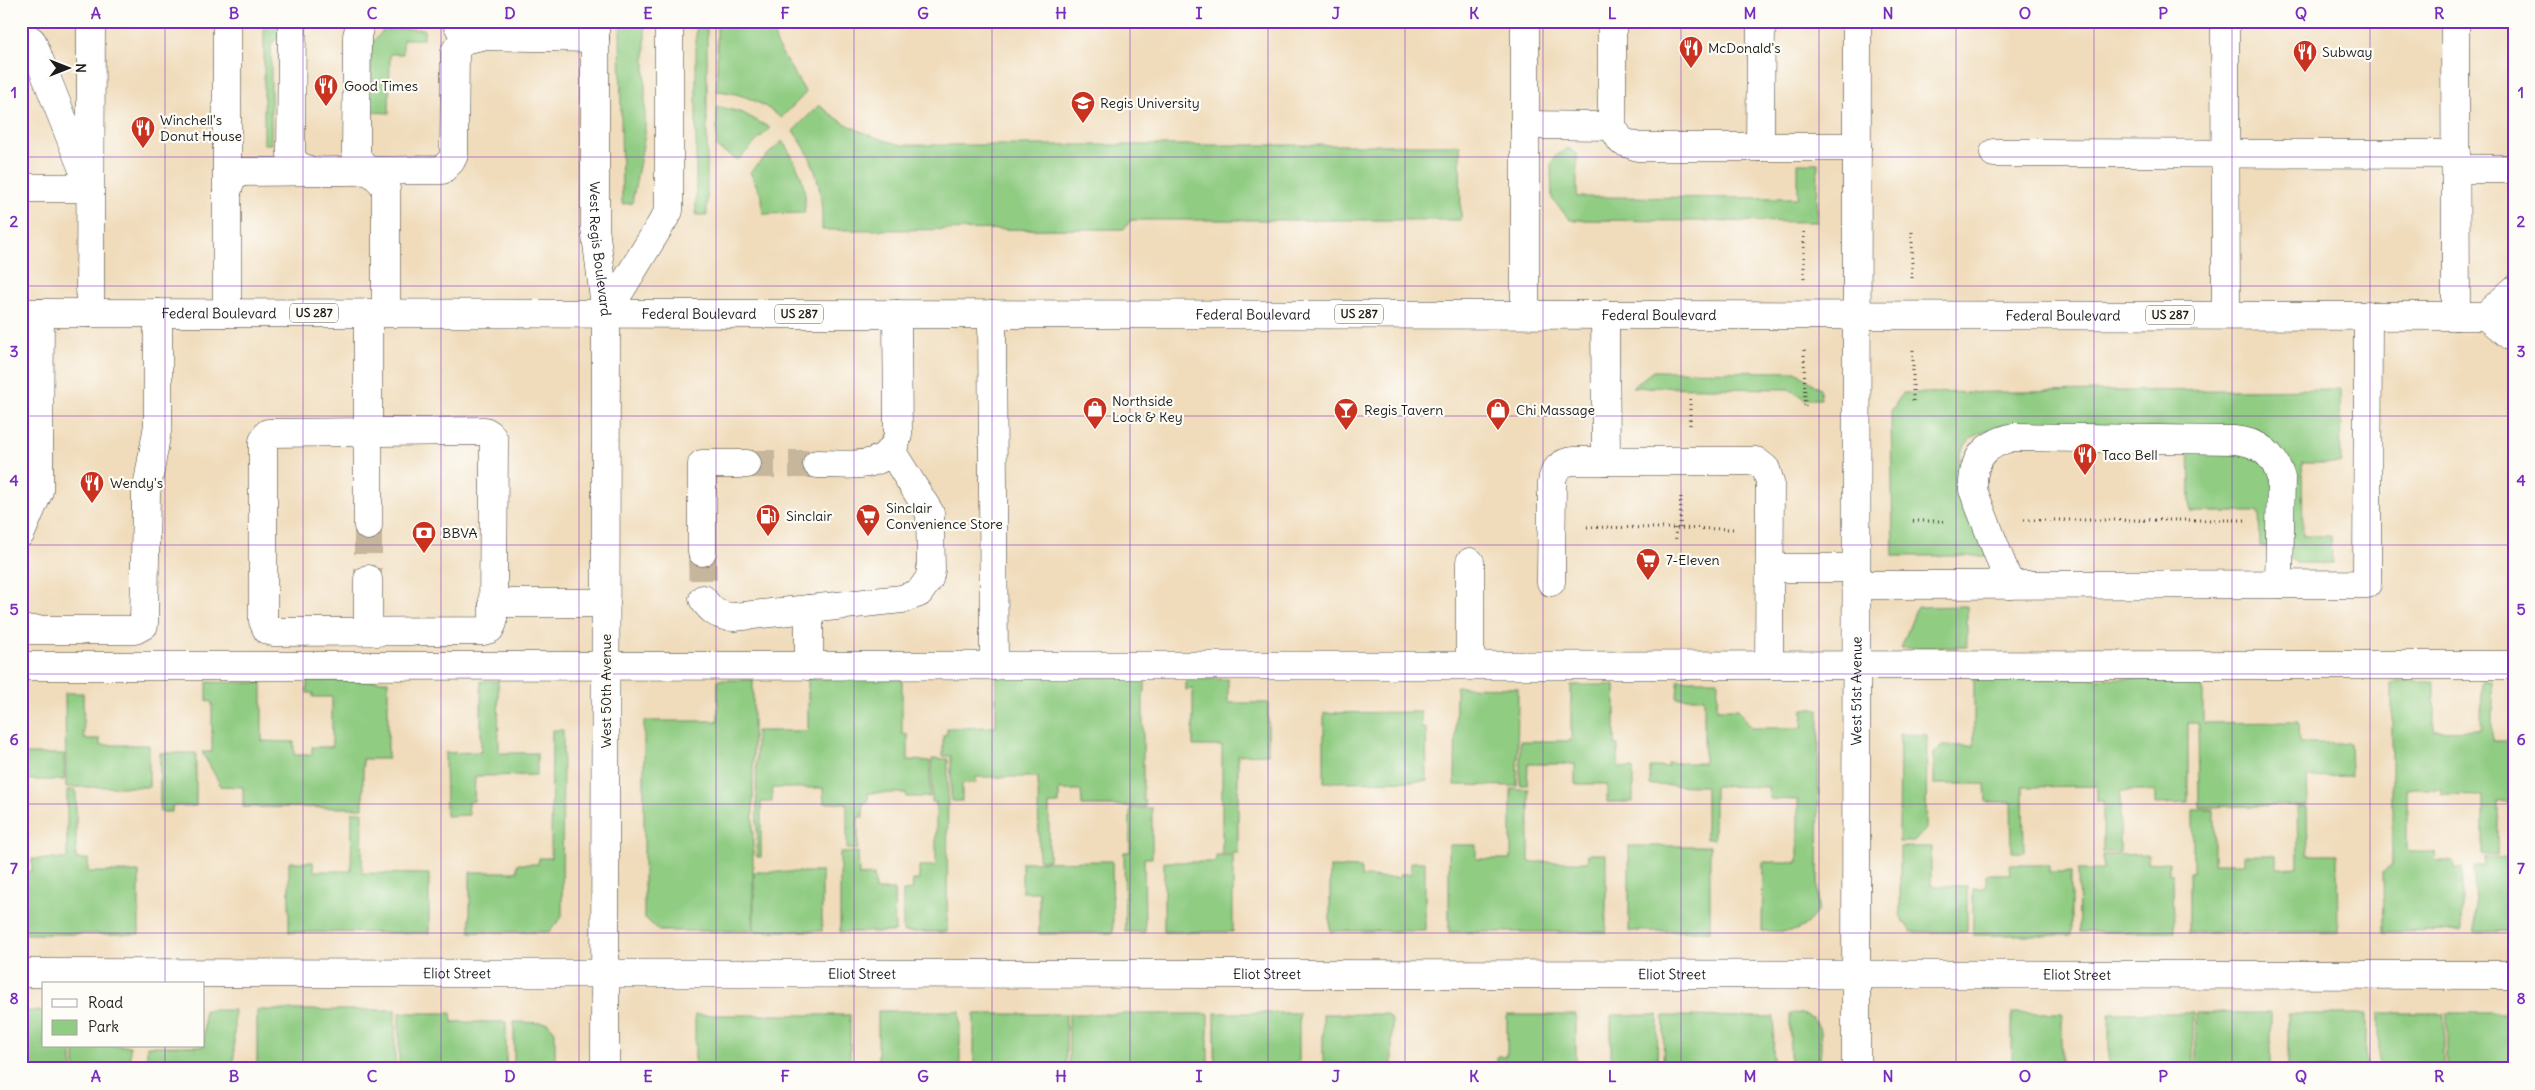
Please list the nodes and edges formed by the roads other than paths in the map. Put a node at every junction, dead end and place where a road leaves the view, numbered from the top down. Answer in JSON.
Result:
{"nodes":[{"id":1,"x":292,"y":21,"type":"edge"},
{"id":2,"x":361,"y":21,"type":"edge"},
{"id":3,"x":669,"y":21,"type":"edge"},
{"id":4,"x":1525,"y":21,"type":"edge"},
{"id":5,"x":1612,"y":21,"type":"edge"},
{"id":6,"x":1761,"y":21,"type":"edge"},
{"id":7,"x":1857,"y":21,"type":"edge"},
{"id":8,"x":2225,"y":21,"type":"edge"},
{"id":9,"x":2455,"y":21,"type":"edge"},
{"id":10,"x":90,"y":23,"type":"edge"},
{"id":11,"x":227,"y":24,"type":"edge"},
{"id":12,"x":463,"y":26,"type":"edge"},
{"id":13,"x":595,"y":29,"type":"edge"},
{"id":14,"x":21,"y":33,"type":"edge"},
{"id":15,"x":1525,"y":125,"type":"junction"},
{"id":16,"x":1612,"y":126,"type":"junction"},
{"id":17,"x":1760,"y":147,"type":"junction"},
{"id":18,"x":1857,"y":147,"type":"junction"},
{"id":19,"x":227,"y":150,"type":"junction"},
{"id":20,"x":1994,"y":153,"type":"dead end"},
{"id":21,"x":2225,"y":153,"type":"junction"},
{"id":22,"x":2456,"y":161,"type":"junction"},
{"id":23,"x":363,"y":162,"type":"junction"},
{"id":24,"x":301,"y":163,"type":"junction"},
{"id":25,"x":2514,"y":169,"type":"edge"},
{"id":26,"x":260,"y":171,"type":"junction"},
{"id":27,"x":408,"y":172,"type":"junction"},
{"id":28,"x":21,"y":188,"type":"edge"},
{"id":29,"x":90,"y":188,"type":"junction"},
{"id":30,"x":227,"y":193,"type":"junction"},
{"id":31,"x":386,"y":193,"type":"junction"},
{"id":32,"x":2514,"y":290,"type":"edge"},
{"id":33,"x":30,"y":313,"type":"edge"},
{"id":34,"x":90,"y":313,"type":"junction"},
{"id":35,"x":158,"y":313,"type":"junction"},
{"id":36,"x":227,"y":313,"type":"junction"},
{"id":37,"x":377,"y":313,"type":"junction"},
{"id":38,"x":606,"y":314,"type":"junction"},
{"id":39,"x":897,"y":314,"type":"junction"},
{"id":40,"x":992,"y":314,"type":"junction"},
{"id":41,"x":1525,"y":314,"type":"junction"},
{"id":42,"x":1605,"y":314,"type":"junction"},
{"id":43,"x":1856,"y":315,"type":"junction"},
{"id":44,"x":2226,"y":315,"type":"junction"},
{"id":45,"x":2368,"y":315,"type":"junction"},
{"id":46,"x":2456,"y":316,"type":"junction"},
{"id":47,"x":2485,"y":316,"type":"junction"},
{"id":48,"x":2514,"y":339,"type":"edge"},
{"id":49,"x":368,"y":432,"type":"junction"},
{"id":50,"x":892,"y":452,"type":"junction"},
{"id":51,"x":1606,"y":461,"type":"junction"},
{"id":52,"x":748,"y":464,"type":"tunnel mouth"},
{"id":53,"x":818,"y":464,"type":"tunnel mouth"},
{"id":54,"x":368,"y":526,"type":"tunnel mouth"},
{"id":55,"x":21,"y":533,"type":"edge"},
{"id":56,"x":702,"y":552,"type":"tunnel mouth"},
{"id":57,"x":1470,"y":562,"type":"dead end"},
{"id":58,"x":1770,"y":568,"type":"junction"},
{"id":59,"x":1856,"y":576,"type":"junction"},
{"id":60,"x":368,"y":579,"type":"tunnel mouth"},
{"id":61,"x":1551,"y":582,"type":"dead end"},
{"id":62,"x":2280,"y":584,"type":"junction"},
{"id":63,"x":2010,"y":585,"type":"junction"},
{"id":64,"x":703,"y":599,"type":"dead end"},
{"id":65,"x":493,"y":603,"type":"junction"},
{"id":66,"x":606,"y":603,"type":"junction"},
{"id":67,"x":809,"y":609,"type":"junction"},
{"id":68,"x":21,"y":630,"type":"edge"},
{"id":69,"x":377,"y":632,"type":"junction"},
{"id":70,"x":1769,"y":665,"type":"junction"},
{"id":71,"x":1856,"y":665,"type":"junction"},
{"id":72,"x":2514,"y":665,"type":"edge"},
{"id":73,"x":21,"y":666,"type":"edge"},
{"id":74,"x":606,"y":666,"type":"junction"},
{"id":75,"x":809,"y":666,"type":"junction"},
{"id":76,"x":994,"y":666,"type":"junction"},
{"id":77,"x":1470,"y":666,"type":"junction"},
{"id":78,"x":21,"y":973,"type":"edge"},
{"id":79,"x":605,"y":974,"type":"junction"},
{"id":80,"x":1856,"y":975,"type":"junction"},
{"id":81,"x":2514,"y":975,"type":"edge"},
{"id":82,"x":605,"y":1069,"type":"edge"},
{"id":83,"x":1856,"y":1069,"type":"edge"}],
"edges":[{"from":1,"to":24,"type":"street"},
{"from":2,"to":23,"type":"street"},
{"from":3,"to":38,"type":"street","name":"West Regis Boulevard"},
{"from":4,"to":15,"type":"street"},
{"from":5,"to":16,"type":"street"},
{"from":6,"to":17,"type":"street"},
{"from":7,"to":18,"type":"street","name":"West 51st Avenue"},
{"from":8,"to":21,"type":"street"},
{"from":9,"to":22,"type":"street"},
{"from":10,"to":29,"type":"street"},
{"from":11,"to":19,"type":"street"},
{"from":12,"to":13,"type":"street"},
{"from":12,"to":27,"type":"street"},
{"from":13,"to":38,"type":"street","name":"West Regis Boulevard"},
{"from":14,"to":29,"type":"street"},
{"from":15,"to":16,"type":"street"},
{"from":15,"to":41,"type":"street"},
{"from":16,"to":17,"type":"street"},
{"from":17,"to":18,"type":"street"},
{"from":18,"to":43,"type":"street","name":"West 51st Avenue"},
{"from":19,"to":26,"type":"street"},
{"from":19,"to":30,"type":"street"},
{"from":20,"to":21,"type":"street"},
{"from":21,"to":22,"type":"street"},
{"from":21,"to":44,"type":"street"},
{"from":22,"to":25,"type":"street"},
{"from":22,"to":46,"type":"street"},
{"from":23,"to":24,"type":"street"},
{"from":23,"to":27,"type":"street"},
{"from":23,"to":31,"type":"street"},
{"from":24,"to":26,"type":"street"},
{"from":26,"to":30,"type":"street"},
{"from":27,"to":31,"type":"street"},
{"from":28,"to":29,"type":"street"},
{"from":29,"to":34,"type":"street"},
{"from":30,"to":36,"type":"street"},
{"from":31,"to":37,"type":"street"},
{"from":32,"to":47,"type":"street"},
{"from":33,"to":34,"type":"street","name":"Federal Boulevard","number":"US 287"},
{"from":33,"to":55,"type":"street"},
{"from":34,"to":35,"type":"street","name":"Federal Boulevard","number":"US 287"},
{"from":35,"to":36,"type":"street","name":"Federal Boulevard","number":"US 287"},
{"from":35,"to":68,"type":"street"},
{"from":36,"to":37,"type":"street","name":"Federal Boulevard","number":"US 287"},
{"from":37,"to":38,"type":"street","name":"Federal Boulevard","number":"US 287"},
{"from":37,"to":49,"type":"street"},
{"from":38,"to":39,"type":"street","name":"Federal Boulevard","number":"US 287"},
{"from":38,"to":66,"type":"street","name":"West 50th Avenue"},
{"from":39,"to":40,"type":"street","name":"Federal Boulevard","number":"US 287"},
{"from":39,"to":50,"type":"street"},
{"from":40,"to":41,"type":"street","name":"Federal Boulevard","number":"US 287"},
{"from":40,"to":76,"type":"street"},
{"from":41,"to":42,"type":"street","name":"Federal Boulevard","number":"US 287"},
{"from":42,"to":43,"type":"street","name":"Federal Boulevard","number":"US 287"},
{"from":42,"to":51,"type":"street"},
{"from":43,"to":44,"type":"street","name":"Federal Boulevard","number":"US 287"},
{"from":43,"to":59,"type":"street","name":"West 51st Avenue"},
{"from":44,"to":45,"type":"street","name":"Federal Boulevard","number":"US 287"},
{"from":45,"to":46,"type":"street","name":"Federal Boulevard","number":"US 287"},
{"from":45,"to":62,"type":"street"},
{"from":46,"to":47,"type":"street","name":"Federal Boulevard","number":"US 287"},
{"from":47,"to":48,"type":"street"},
{"from":49,"to":54,"type":"street"},
{"from":49,"to":65,"type":"street"},
{"from":49,"to":69,"type":"street"},
{"from":50,"to":53,"type":"street"},
{"from":50,"to":67,"type":"street"},
{"from":51,"to":58,"type":"street"},
{"from":51,"to":61,"type":"street"},
{"from":52,"to":56,"type":"street"},
{"from":57,"to":77,"type":"street"},
{"from":58,"to":59,"type":"street"},
{"from":58,"to":70,"type":"street"},
{"from":59,"to":63,"type":"street"},
{"from":59,"to":71,"type":"street","name":"West 51st Avenue"},
{"from":60,"to":69,"type":"street"},
{"from":62,"to":63,"type":"street"},
{"from":62,"to":63,"type":"street"},
{"from":64,"to":67,"type":"street"},
{"from":65,"to":66,"type":"street"},
{"from":65,"to":69,"type":"street"},
{"from":66,"to":74,"type":"street","name":"West 50th Avenue"},
{"from":67,"to":75,"type":"street"},
{"from":70,"to":71,"type":"street"},
{"from":70,"to":77,"type":"street"},
{"from":71,"to":72,"type":"street"},
{"from":71,"to":80,"type":"street","name":"West 51st Avenue"},
{"from":73,"to":74,"type":"street"},
{"from":74,"to":75,"type":"street"},
{"from":74,"to":79,"type":"street","name":"West 50th Avenue"},
{"from":75,"to":76,"type":"street"},
{"from":76,"to":77,"type":"street"},
{"from":78,"to":79,"type":"street","name":"Eliot Street"},
{"from":79,"to":80,"type":"street","name":"Eliot Street"},
{"from":79,"to":82,"type":"street","name":"West 50th Avenue"},
{"from":80,"to":81,"type":"street","name":"Eliot Street"},
{"from":80,"to":83,"type":"street","name":"West 51st Avenue"}]}
